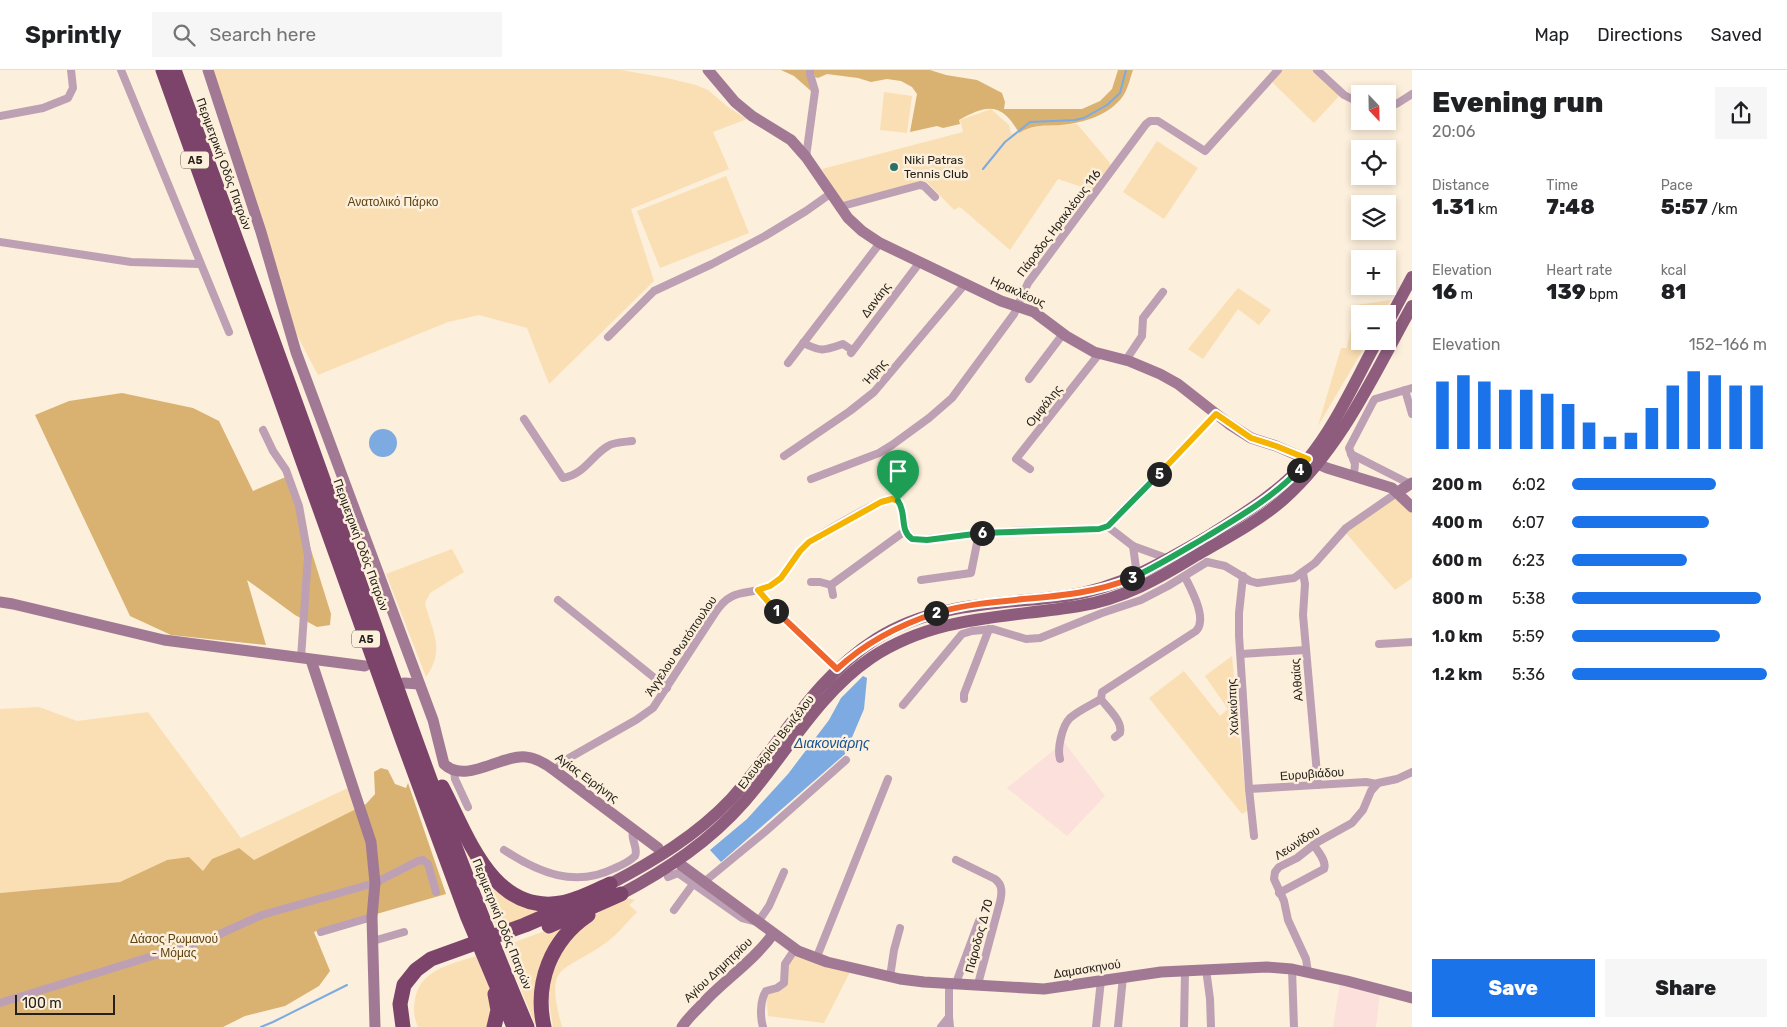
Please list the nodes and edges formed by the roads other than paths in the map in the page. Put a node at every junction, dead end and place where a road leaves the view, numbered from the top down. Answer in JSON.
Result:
{"nodes":[{"id":1,"x":72,"y":70,"type":"edge"},
{"id":2,"x":121,"y":70,"type":"edge"},
{"id":3,"x":162,"y":70,"type":"edge"},
{"id":4,"x":174,"y":70,"type":"edge"},
{"id":5,"x":208,"y":70,"type":"edge"},
{"id":6,"x":708,"y":70,"type":"edge"},
{"id":7,"x":810,"y":70,"type":"edge"},
{"id":8,"x":1278,"y":70,"type":"edge"},
{"id":9,"x":1317,"y":70,"type":"edge"},
{"id":10,"x":1412,"y":94,"type":"edge"},
{"id":11,"x":1351,"y":98,"type":"edge"},
{"id":12,"x":1396,"y":104,"type":"edge"},
{"id":13,"x":0,"y":116,"type":"edge"},
{"id":14,"x":806,"y":157,"type":"junction"},
{"id":15,"x":830,"y":194,"type":"junction"},
{"id":16,"x":935,"y":197,"type":"dead end"},
{"id":17,"x":838,"y":207,"type":"junction"},
{"id":18,"x":0,"y":242,"type":"edge"},
{"id":19,"x":880,"y":243,"type":"junction"},
{"id":20,"x":920,"y":262,"type":"junction"},
{"id":21,"x":200,"y":264,"type":"junction"},
{"id":22,"x":1412,"y":277,"type":"edge"},
{"id":23,"x":966,"y":283,"type":"junction"},
{"id":24,"x":1163,"y":292,"type":"dead end"},
{"id":25,"x":1018,"y":306,"type":"junction"},
{"id":26,"x":1412,"y":306,"type":"edge"},
{"id":27,"x":1396,"y":307,"type":"edge"},
{"id":28,"x":229,"y":332,"type":"dead end"},
{"id":29,"x":1063,"y":334,"type":"junction"},
{"id":30,"x":608,"y":337,"type":"dead end"},
{"id":31,"x":803,"y":344,"type":"junction"},
{"id":32,"x":1372,"y":350,"type":"edge"},
{"id":33,"x":1099,"y":354,"type":"junction"},
{"id":34,"x":1126,"y":360,"type":"junction"},
{"id":35,"x":788,"y":363,"type":"dead end"},
{"id":36,"x":1029,"y":379,"type":"dead end"},
{"id":37,"x":1409,"y":389,"type":"edge"},
{"id":38,"x":1216,"y":414,"type":"junction"},
{"id":39,"x":1412,"y":414,"type":"edge"},
{"id":40,"x":524,"y":419,"type":"dead end"},
{"id":41,"x":263,"y":430,"type":"dead end"},
{"id":42,"x":632,"y":441,"type":"dead end"},
{"id":43,"x":1351,"y":454,"type":"junction"},
{"id":44,"x":784,"y":456,"type":"dead end"},
{"id":45,"x":1313,"y":462,"type":"junction"},
{"id":46,"x":1030,"y":469,"type":"dead end"},
{"id":47,"x":1354,"y":475,"type":"junction"},
{"id":48,"x":811,"y":479,"type":"dead end"},
{"id":49,"x":1411,"y":484,"type":"edge"},
{"id":50,"x":1398,"y":492,"type":"junction"},
{"id":51,"x":1412,"y":506,"type":"edge"},
{"id":52,"x":1108,"y":526,"type":"junction"},
{"id":53,"x":905,"y":531,"type":"junction"},
{"id":54,"x":979,"y":533,"type":"junction"},
{"id":55,"x":1132,"y":546,"type":"junction"},
{"id":56,"x":1203,"y":558,"type":"junction"},
{"id":57,"x":1169,"y":559,"type":"junction"},
{"id":58,"x":354,"y":567,"type":"junction"},
{"id":59,"x":1303,"y":574,"type":"junction"},
{"id":60,"x":1137,"y":576,"type":"junction"},
{"id":61,"x":1243,"y":576,"type":"junction"},
{"id":62,"x":1185,"y":577,"type":"junction"},
{"id":63,"x":921,"y":580,"type":"dead end"},
{"id":64,"x":812,"y":582,"type":"dead end"},
{"id":65,"x":831,"y":585,"type":"junction"},
{"id":66,"x":758,"y":590,"type":"junction"},
{"id":67,"x":833,"y":595,"type":"dead end"},
{"id":68,"x":558,"y":600,"type":"dead end"},
{"id":69,"x":0,"y":602,"type":"edge"},
{"id":70,"x":988,"y":629,"type":"junction"},
{"id":71,"x":1412,"y":642,"type":"edge"},
{"id":72,"x":1379,"y":644,"type":"dead end"},
{"id":73,"x":1306,"y":650,"type":"junction"},
{"id":74,"x":1241,"y":654,"type":"junction"},
{"id":75,"x":306,"y":659,"type":"junction"},
{"id":76,"x":365,"y":666,"type":"dead end"},
{"id":77,"x":837,"y":669,"type":"junction"},
{"id":78,"x":404,"y":683,"type":"dead end"},
{"id":79,"x":419,"y":684,"type":"junction"},
{"id":80,"x":667,"y":688,"type":"junction"},
{"id":81,"x":964,"y":699,"type":"dead end"},
{"id":82,"x":1101,"y":699,"type":"junction"},
{"id":83,"x":903,"y":705,"type":"dead end"},
{"id":84,"x":1115,"y":737,"type":"dead end"},
{"id":85,"x":1060,"y":759,"type":"dead end"},
{"id":86,"x":846,"y":760,"type":"dead end"},
{"id":87,"x":454,"y":769,"type":"junction"},
{"id":88,"x":554,"y":770,"type":"junction"},
{"id":89,"x":1412,"y":772,"type":"edge"},
{"id":90,"x":888,"y":779,"type":"dead end"},
{"id":91,"x":1377,"y":784,"type":"junction"},
{"id":92,"x":1318,"y":785,"type":"junction"},
{"id":93,"x":1249,"y":789,"type":"junction"},
{"id":94,"x":468,"y":807,"type":"dead end"},
{"id":95,"x":634,"y":829,"type":"junction"},
{"id":96,"x":1254,"y":836,"type":"dead end"},
{"id":97,"x":1314,"y":845,"type":"junction"},
{"id":98,"x":658,"y":848,"type":"dead end"},
{"id":99,"x":504,"y":850,"type":"dead end"},
{"id":100,"x":956,"y":860,"type":"dead end"},
{"id":101,"x":681,"y":865,"type":"dead end"},
{"id":102,"x":784,"y":872,"type":"dead end"},
{"id":103,"x":668,"y":877,"type":"dead end"},
{"id":104,"x":375,"y":883,"type":"junction"},
{"id":105,"x":698,"y":883,"type":"junction"},
{"id":106,"x":616,"y":889,"type":"junction"},
{"id":107,"x":436,"y":892,"type":"dead end"},
{"id":108,"x":1279,"y":893,"type":"junction"},
{"id":109,"x":674,"y":910,"type":"dead end"},
{"id":110,"x":474,"y":912,"type":"junction"},
{"id":111,"x":372,"y":917,"type":"junction"},
{"id":112,"x":979,"y":921,"type":"dead end"},
{"id":113,"x":758,"y":922,"type":"junction"},
{"id":114,"x":900,"y":928,"type":"dead end"},
{"id":115,"x":320,"y":932,"type":"dead end"},
{"id":116,"x":404,"y":932,"type":"dead end"},
{"id":117,"x":773,"y":934,"type":"junction"},
{"id":118,"x":373,"y":942,"type":"junction"},
{"id":119,"x":795,"y":949,"type":"junction"},
{"id":120,"x":816,"y":958,"type":"junction"},
{"id":121,"x":1206,"y":969,"type":"junction"},
{"id":122,"x":1292,"y":969,"type":"junction"},
{"id":123,"x":1186,"y":970,"type":"junction"},
{"id":124,"x":1308,"y":972,"type":"junction"},
{"id":125,"x":499,"y":976,"type":"junction"},
{"id":126,"x":1123,"y":976,"type":"junction"},
{"id":127,"x":890,"y":977,"type":"junction"},
{"id":128,"x":1101,"y":980,"type":"junction"},
{"id":129,"x":953,"y":983,"type":"junction"},
{"id":130,"x":978,"y":984,"type":"junction"},
{"id":131,"x":1412,"y":998,"type":"edge"},
{"id":132,"x":0,"y":1002,"type":"edge"},
{"id":133,"x":949,"y":1017,"type":"junction"},
{"id":134,"x":375,"y":1027,"type":"edge"},
{"id":135,"x":403,"y":1027,"type":"edge"},
{"id":136,"x":413,"y":1027,"type":"edge"},
{"id":137,"x":494,"y":1027,"type":"edge"},
{"id":138,"x":514,"y":1027,"type":"edge"},
{"id":139,"x":527,"y":1027,"type":"edge"},
{"id":140,"x":544,"y":1027,"type":"edge"},
{"id":141,"x":682,"y":1027,"type":"edge"},
{"id":142,"x":763,"y":1027,"type":"edge"},
{"id":143,"x":940,"y":1027,"type":"edge"},
{"id":144,"x":950,"y":1027,"type":"edge"},
{"id":145,"x":1096,"y":1027,"type":"edge"},
{"id":146,"x":1118,"y":1027,"type":"edge"},
{"id":147,"x":1184,"y":1027,"type":"edge"},
{"id":148,"x":1211,"y":1027,"type":"edge"},
{"id":149,"x":1294,"y":1027,"type":"edge"}],
"edges":[{"from":1,"to":13,"type":"street"},
{"from":2,"to":21,"type":"street"},
{"from":3,"to":110,"type":"highway","name":"Περιμετρική Οδός Πατρών","number":"Α5"},
{"from":4,"to":58,"type":"highway","name":"Περιμετρική Οδός Πατρών","number":"Α5"},
{"from":5,"to":79,"type":"street"},
{"from":6,"to":14,"type":"street","name":"Ηρακλέους"},
{"from":7,"to":14,"type":"street"},
{"from":8,"to":25,"type":"street","name":"Πάροδος Ηρακλέους 116"},
{"from":9,"to":11,"type":"street"},
{"from":10,"to":12,"type":"street"},
{"from":14,"to":15,"type":"street","name":"Ηρακλέους"},
{"from":15,"to":17,"type":"street","name":"Ηρακλέους"},
{"from":15,"to":30,"type":"street"},
{"from":16,"to":17,"type":"street"},
{"from":17,"to":19,"type":"street","name":"Ηρακλέους"},
{"from":18,"to":21,"type":"street"},
{"from":19,"to":20,"type":"street","name":"Ηρακλέους"},
{"from":19,"to":31,"type":"street"},
{"from":20,"to":23,"type":"street","name":"Ηρακλέους"},
{"from":20,"to":31,"type":"street","name":"Δανάης"},
{"from":21,"to":28,"type":"street"},
{"from":22,"to":27,"type":"main road"},
{"from":23,"to":25,"type":"street","name":"Ηρακλέους"},
{"from":23,"to":44,"type":"street","name":"Ήβης"},
{"from":24,"to":34,"type":"street"},
{"from":25,"to":29,"type":"street","name":"Ηρακλέους"},
{"from":25,"to":48,"type":"street","name":"Πάροδος Ηρακλέους 116"},
{"from":26,"to":45,"type":"main road","name":"Ελευθερίου Βενιζέλου"},
{"from":29,"to":33,"type":"street","name":"Ηρακλέους"},
{"from":29,"to":36,"type":"street"},
{"from":31,"to":35,"type":"street"},
{"from":32,"to":45,"type":"main road","name":"Ελευθερίου Βενιζέλου"},
{"from":33,"to":34,"type":"street","name":"Ηρακλέους"},
{"from":33,"to":46,"type":"street","name":"Ομφάλης"},
{"from":34,"to":38,"type":"street","name":"Ηρακλέους"},
{"from":37,"to":39,"type":"street"},
{"from":37,"to":43,"type":"street"},
{"from":38,"to":45,"type":"street","name":"Ηρακλέους"},
{"from":38,"to":52,"type":"street"},
{"from":40,"to":42,"type":"street"},
{"from":41,"to":75,"type":"street"},
{"from":43,"to":47,"type":"street"},
{"from":43,"to":49,"type":"street"},
{"from":45,"to":47,"type":"street","name":"Ηρακλέους"},
{"from":45,"to":56,"type":"main road","name":"Ελευθερίου Βενιζέλου"},
{"from":45,"to":57,"type":"main road","name":"Ελευθερίου Βενιζέλου"},
{"from":47,"to":50,"type":"street","name":"Ηρακλέους"},
{"from":49,"to":50,"type":"street"},
{"from":50,"to":51,"type":"street","name":"Ηρακλέους"},
{"from":50,"to":59,"type":"street"},
{"from":52,"to":54,"type":"street"},
{"from":52,"to":55,"type":"street"},
{"from":53,"to":54,"type":"street"},
{"from":53,"to":65,"type":"street"},
{"from":53,"to":66,"type":"street","name":"Άγγελου Φωτόπουλου"},
{"from":54,"to":63,"type":"street"},
{"from":55,"to":57,"type":"street"},
{"from":55,"to":60,"type":"street"},
{"from":56,"to":61,"type":"street"},
{"from":56,"to":62,"type":"street"},
{"from":56,"to":106,"type":"main road","name":"Ελευθερίου Βενιζέλου"},
{"from":57,"to":60,"type":"main road","name":"Ελευθερίου Βενιζέλου"},
{"from":58,"to":106,"type":"highway"},
{"from":58,"to":110,"type":"highway","name":"Περιμετρική Οδός Πατρών","number":"Α5"},
{"from":59,"to":61,"type":"street"},
{"from":59,"to":73,"type":"street","name":"Αλθαίας"},
{"from":60,"to":77,"type":"main road","name":"Ελευθερίου Βενιζέλου"},
{"from":61,"to":74,"type":"street","name":"Χαλκιόπης"},
{"from":62,"to":70,"type":"street"},
{"from":62,"to":82,"type":"street"},
{"from":64,"to":65,"type":"street"},
{"from":65,"to":67,"type":"street"},
{"from":66,"to":77,"type":"street"},
{"from":66,"to":80,"type":"street","name":"Άγγελου Φωτόπουλου"},
{"from":68,"to":80,"type":"street"},
{"from":69,"to":75,"type":"street"},
{"from":70,"to":81,"type":"street"},
{"from":70,"to":83,"type":"street"},
{"from":71,"to":72,"type":"street"},
{"from":73,"to":74,"type":"street"},
{"from":73,"to":92,"type":"street","name":"Αλθαίας"},
{"from":74,"to":93,"type":"street","name":"Χαλκιόπης"},
{"from":75,"to":76,"type":"street"},
{"from":75,"to":104,"type":"street"},
{"from":77,"to":106,"type":"main road","name":"Ελευθερίου Βενιζέλου"},
{"from":78,"to":79,"type":"street"},
{"from":79,"to":87,"type":"street"},
{"from":80,"to":88,"type":"street","name":"Άγγελου Φωτόπουλου"},
{"from":82,"to":84,"type":"street"},
{"from":82,"to":85,"type":"street"},
{"from":86,"to":105,"type":"street"},
{"from":87,"to":88,"type":"street","name":"Αγίας Ειρήνης"},
{"from":87,"to":94,"type":"street"},
{"from":88,"to":95,"type":"street","name":"Αγίας Ειρήνης"},
{"from":89,"to":91,"type":"street"},
{"from":90,"to":120,"type":"street"},
{"from":91,"to":92,"type":"street","name":"Ευρυβιάδου"},
{"from":91,"to":97,"type":"street","name":"Λεωνίδου"},
{"from":92,"to":93,"type":"street","name":"Ευρυβιάδου"},
{"from":93,"to":96,"type":"street","name":"Χαλκιόπης"},
{"from":95,"to":98,"type":"street","name":"Αγίας Ειρήνης"},
{"from":95,"to":99,"type":"street"},
{"from":97,"to":108,"type":"street","name":"Λεωνίδου"},
{"from":97,"to":108,"type":"street"},
{"from":100,"to":130,"type":"street","name":"Πάροδος Δ 70"},
{"from":101,"to":105,"type":"street"},
{"from":102,"to":113,"type":"street"},
{"from":103,"to":105,"type":"street"},
{"from":104,"to":107,"type":"street"},
{"from":104,"to":111,"type":"street"},
{"from":104,"to":132,"type":"street"},
{"from":105,"to":109,"type":"street"},
{"from":105,"to":113,"type":"street"},
{"from":106,"to":135,"type":"highway"},
{"from":106,"to":136,"type":"highway"},
{"from":106,"to":140,"type":"highway"},
{"from":108,"to":124,"type":"street","name":"Λεωνίδου"},
{"from":110,"to":125,"type":"highway","name":"Περιμετρική Οδός Πατρών","number":"Α5"},
{"from":111,"to":115,"type":"street"},
{"from":111,"to":118,"type":"street"},
{"from":112,"to":129,"type":"street"},
{"from":113,"to":117,"type":"street"},
{"from":114,"to":127,"type":"street"},
{"from":116,"to":118,"type":"street"},
{"from":117,"to":119,"type":"street","name":"Δαμασκηνού"},
{"from":117,"to":141,"type":"street","name":"Αγίου Δημητρίου"},
{"from":118,"to":134,"type":"street"},
{"from":119,"to":120,"type":"street","name":"Δαμασκηνού"},
{"from":119,"to":142,"type":"street"},
{"from":120,"to":127,"type":"street","name":"Δαμασκηνού"},
{"from":121,"to":122,"type":"street","name":"Δαμασκηνού"},
{"from":121,"to":123,"type":"street","name":"Δαμασκηνού"},
{"from":121,"to":148,"type":"street"},
{"from":122,"to":124,"type":"street","name":"Δαμασκηνού"},
{"from":122,"to":149,"type":"street"},
{"from":123,"to":126,"type":"street","name":"Δαμασκηνού"},
{"from":123,"to":147,"type":"street"},
{"from":124,"to":131,"type":"street","name":"Δαμασκηνού"},
{"from":125,"to":137,"type":"highway"},
{"from":125,"to":138,"type":"highway","name":"Περιμετρική Οδός Πατρών","number":"Α5"},
{"from":125,"to":139,"type":"highway","name":"Περιμετρική Οδός Πατρών","number":"Α5"},
{"from":126,"to":128,"type":"street","name":"Δαμασκηνού"},
{"from":126,"to":146,"type":"street"},
{"from":127,"to":129,"type":"street","name":"Δαμασκηνού"},
{"from":128,"to":130,"type":"street","name":"Δαμασκηνού"},
{"from":128,"to":145,"type":"street"},
{"from":129,"to":130,"type":"street","name":"Δαμασκηνού"},
{"from":129,"to":133,"type":"street"},
{"from":133,"to":143,"type":"street"},
{"from":133,"to":144,"type":"street"}]}
